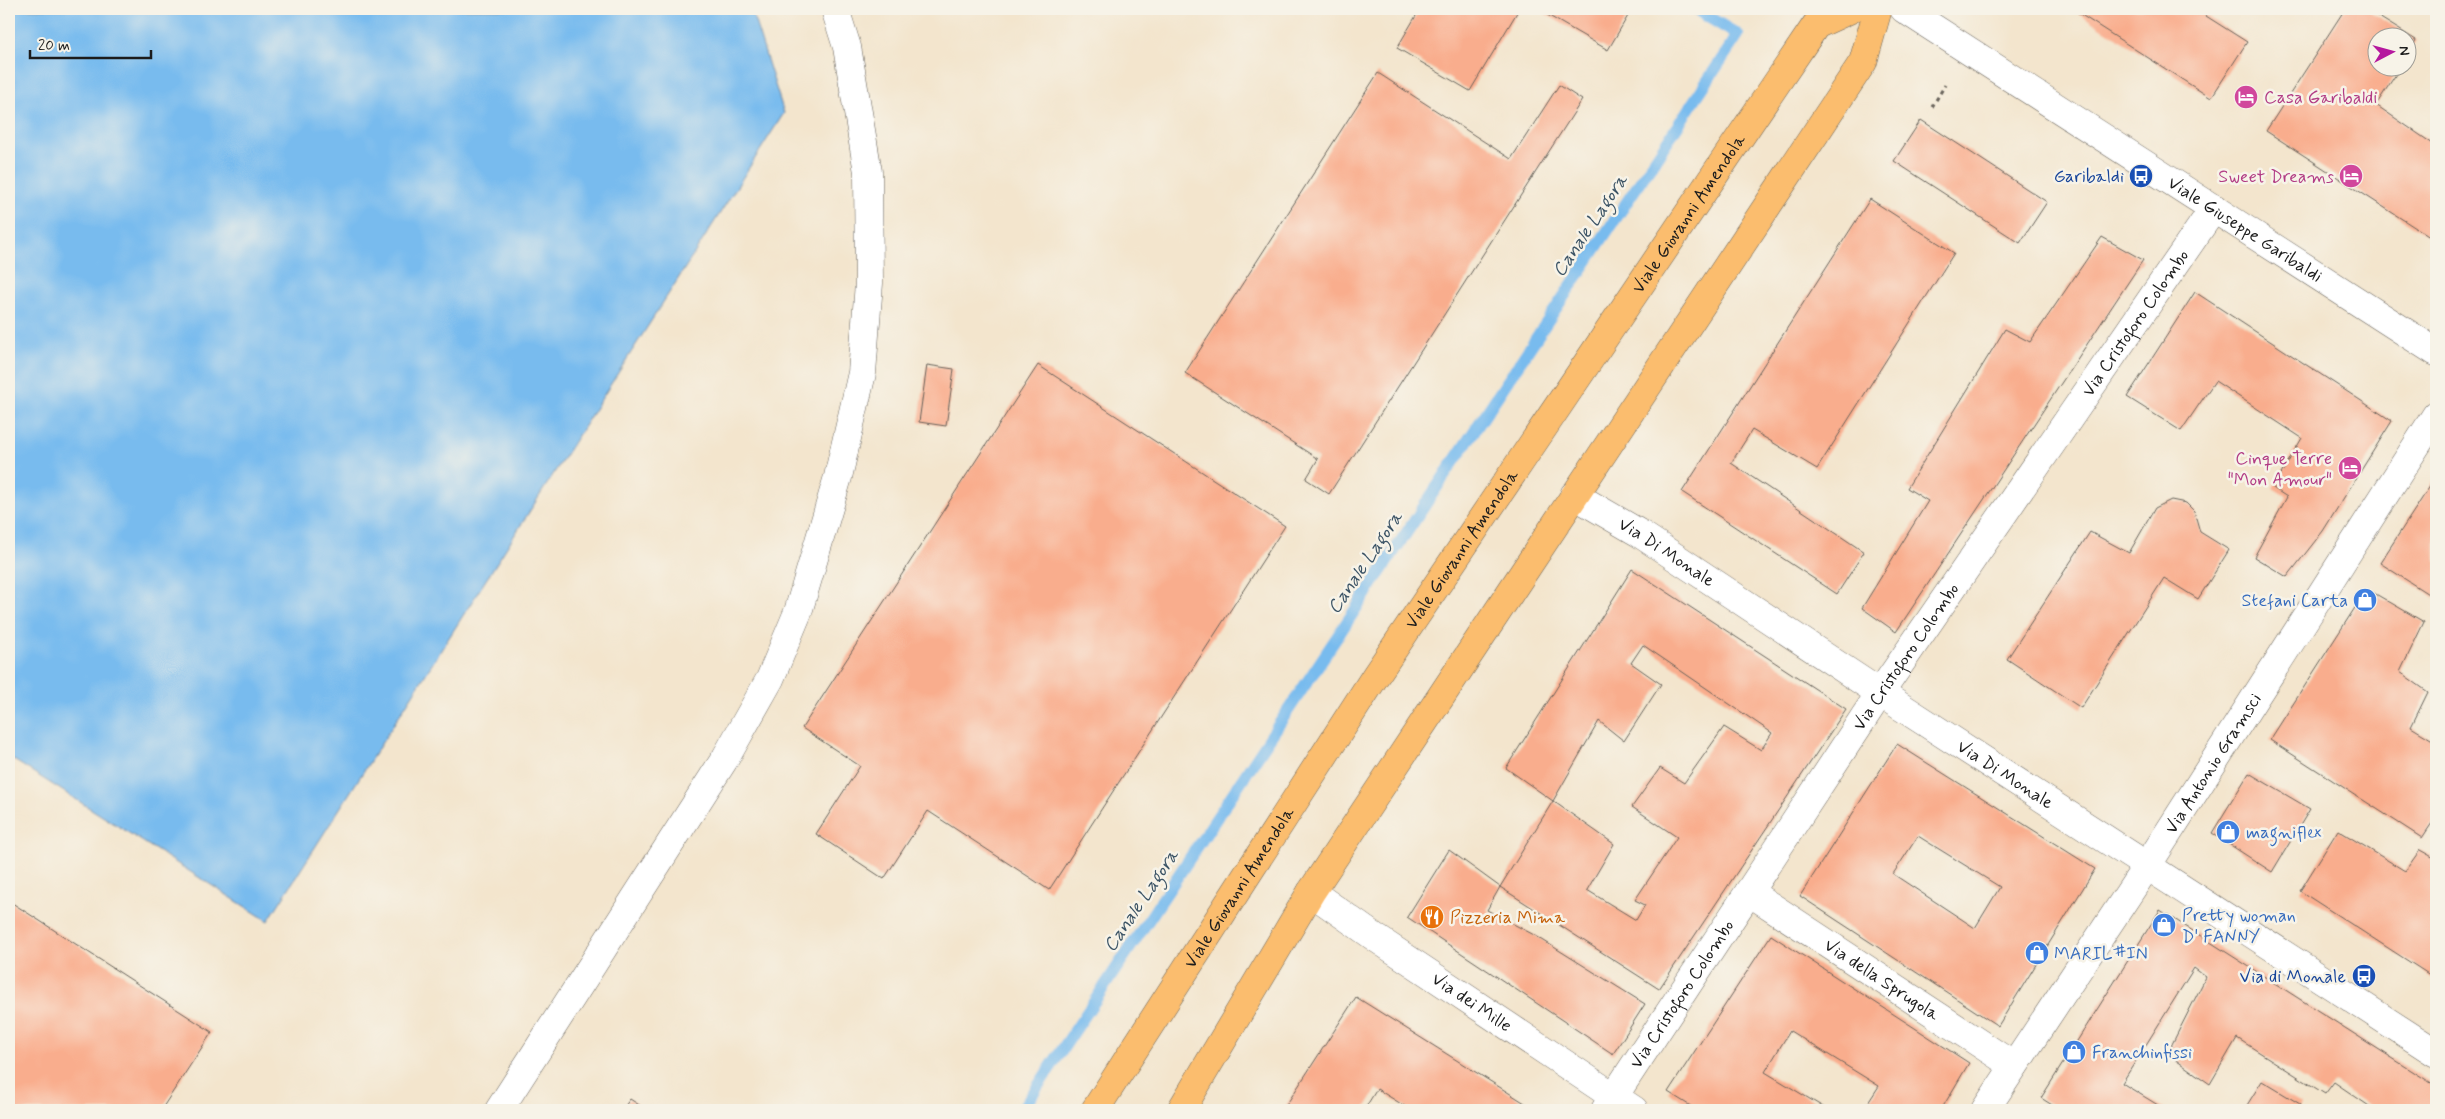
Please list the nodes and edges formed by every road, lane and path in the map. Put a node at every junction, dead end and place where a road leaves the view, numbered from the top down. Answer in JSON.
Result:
{"nodes":[{"id":1,"x":835,"y":9,"type":"edge"},
{"id":2,"x":1851,"y":9,"type":"edge"},
{"id":3,"x":1878,"y":9,"type":"edge"},
{"id":4,"x":1904,"y":9,"type":"edge"},
{"id":5,"x":1945,"y":85,"type":"dead end"},
{"id":6,"x":1932,"y":106,"type":"dead end"},
{"id":7,"x":2214,"y":208,"type":"junction"},
{"id":8,"x":2436,"y":352,"type":"edge"},
{"id":9,"x":2436,"y":415,"type":"edge"},
{"id":10,"x":1574,"y":495,"type":"junction"},
{"id":11,"x":1880,"y":693,"type":"junction"},
{"id":12,"x":2147,"y":866,"type":"junction"},
{"id":13,"x":1311,"y":892,"type":"junction"},
{"id":14,"x":1749,"y":892,"type":"junction"},
{"id":15,"x":2436,"y":1053,"type":"edge"},
{"id":16,"x":2014,"y":1066,"type":"junction"},
{"id":17,"x":1618,"y":1106,"type":"edge"},
{"id":18,"x":499,"y":1110,"type":"edge"},
{"id":19,"x":1095,"y":1110,"type":"edge"},
{"id":20,"x":1181,"y":1110,"type":"edge"},
{"id":21,"x":1985,"y":1110,"type":"edge"}],
"edges":[{"from":1,"to":18,"type":"street"},
{"from":2,"to":19,"type":"main road","name":"Viale Giovanni Amendola"},
{"from":3,"to":10,"type":"main road"},
{"from":4,"to":7,"type":"street","name":"Viale Giuseppe Garibaldi"},
{"from":5,"to":6,"type":"path"},
{"from":7,"to":8,"type":"street","name":"Viale Giuseppe Garibaldi"},
{"from":7,"to":11,"type":"street","name":"Via Cristoforo Colombo"},
{"from":9,"to":12,"type":"street","name":"Via Antonio Gramsci"},
{"from":10,"to":11,"type":"street","name":"Via Di Monale"},
{"from":10,"to":13,"type":"main road"},
{"from":11,"to":12,"type":"street","name":"Via Di Monale"},
{"from":11,"to":14,"type":"street","name":"Via Cristoforo Colombo"},
{"from":12,"to":15,"type":"street","name":"Via Di Monale"},
{"from":12,"to":16,"type":"street","name":"Via Antonio Gramsci"},
{"from":13,"to":17,"type":"street","name":"Via dei Mille"},
{"from":13,"to":20,"type":"main road"},
{"from":14,"to":16,"type":"street","name":"Via della Sprugola"},
{"from":14,"to":17,"type":"street","name":"Via Cristoforo Colombo"},
{"from":16,"to":21,"type":"street","name":"Via Antonio Gramsci"}]}
